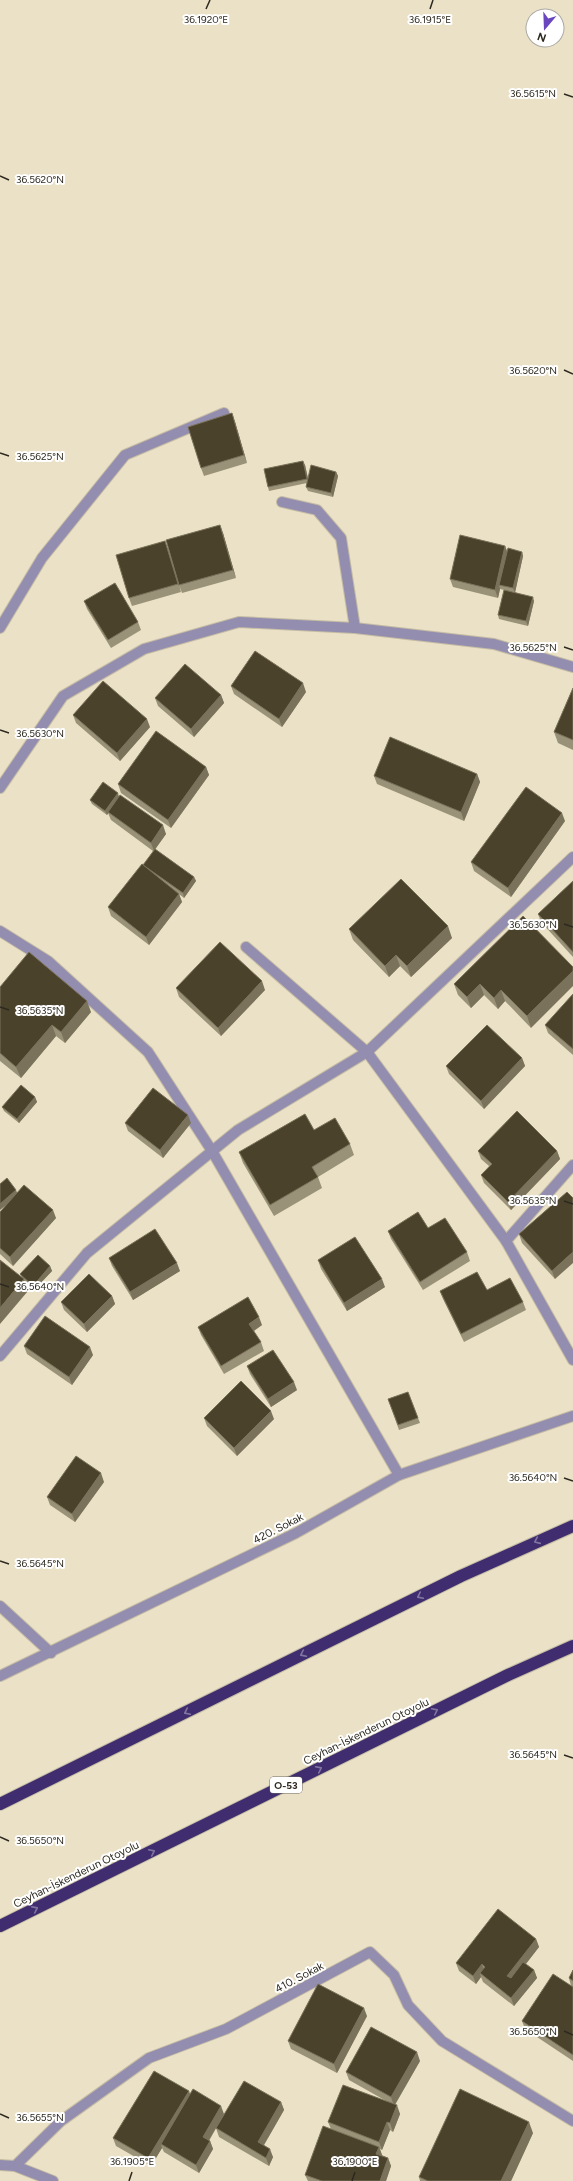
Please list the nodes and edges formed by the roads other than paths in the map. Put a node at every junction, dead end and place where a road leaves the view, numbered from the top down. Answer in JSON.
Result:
{"nodes":[{"id":1,"x":224,"y":414,"type":"edge"},
{"id":2,"x":282,"y":502,"type":"dead end"},
{"id":3,"x":0,"y":628,"type":"edge"},
{"id":4,"x":356,"y":628,"type":"junction"},
{"id":5,"x":573,"y":667,"type":"edge"},
{"id":6,"x":0,"y":788,"type":"edge"},
{"id":7,"x":573,"y":857,"type":"edge"},
{"id":8,"x":0,"y":931,"type":"edge"},
{"id":9,"x":246,"y":948,"type":"dead end"},
{"id":10,"x":367,"y":1052,"type":"junction"},
{"id":11,"x":212,"y":1151,"type":"junction"},
{"id":12,"x":573,"y":1165,"type":"edge"},
{"id":13,"x":506,"y":1240,"type":"junction"},
{"id":14,"x":0,"y":1356,"type":"edge"},
{"id":15,"x":573,"y":1360,"type":"edge"},
{"id":16,"x":573,"y":1416,"type":"edge"},
{"id":17,"x":399,"y":1475,"type":"junction"},
{"id":18,"x":573,"y":1526,"type":"edge"},
{"id":19,"x":0,"y":1606,"type":"edge"},
{"id":20,"x":573,"y":1646,"type":"edge"},
{"id":21,"x":52,"y":1652,"type":"junction"},
{"id":22,"x":0,"y":1676,"type":"edge"},
{"id":23,"x":0,"y":1804,"type":"edge"},
{"id":24,"x":0,"y":1926,"type":"edge"},
{"id":25,"x":573,"y":2121,"type":"edge"},
{"id":26,"x":0,"y":2165,"type":"edge"},
{"id":27,"x":15,"y":2166,"type":"junction"},
{"id":28,"x":52,"y":2181,"type":"edge"}],
"edges":[{"from":1,"to":3,"type":"street"},
{"from":2,"to":4,"type":"street"},
{"from":4,"to":5,"type":"street"},
{"from":4,"to":6,"type":"street"},
{"from":7,"to":10,"type":"street"},
{"from":8,"to":11,"type":"street"},
{"from":9,"to":10,"type":"street"},
{"from":10,"to":11,"type":"street"},
{"from":10,"to":13,"type":"street"},
{"from":11,"to":14,"type":"street"},
{"from":11,"to":17,"type":"street"},
{"from":12,"to":13,"type":"street"},
{"from":13,"to":15,"type":"street"},
{"from":16,"to":17,"type":"street","name":"420. Sokak"},
{"from":17,"to":21,"type":"street","name":"420. Sokak"},
{"from":18,"to":23,"type":"highway","one_way":true},
{"from":19,"to":21,"type":"street"},
{"from":24,"to":20,"type":"highway","name":"Ceyhan-İskenderun Otoyolu","number":"O-53","one_way":true},
{"from":21,"to":22,"type":"street","name":"420. Sokak"},
{"from":25,"to":27,"type":"street","name":"410. Sokak"},
{"from":26,"to":27,"type":"street"},
{"from":27,"to":28,"type":"street"}]}
